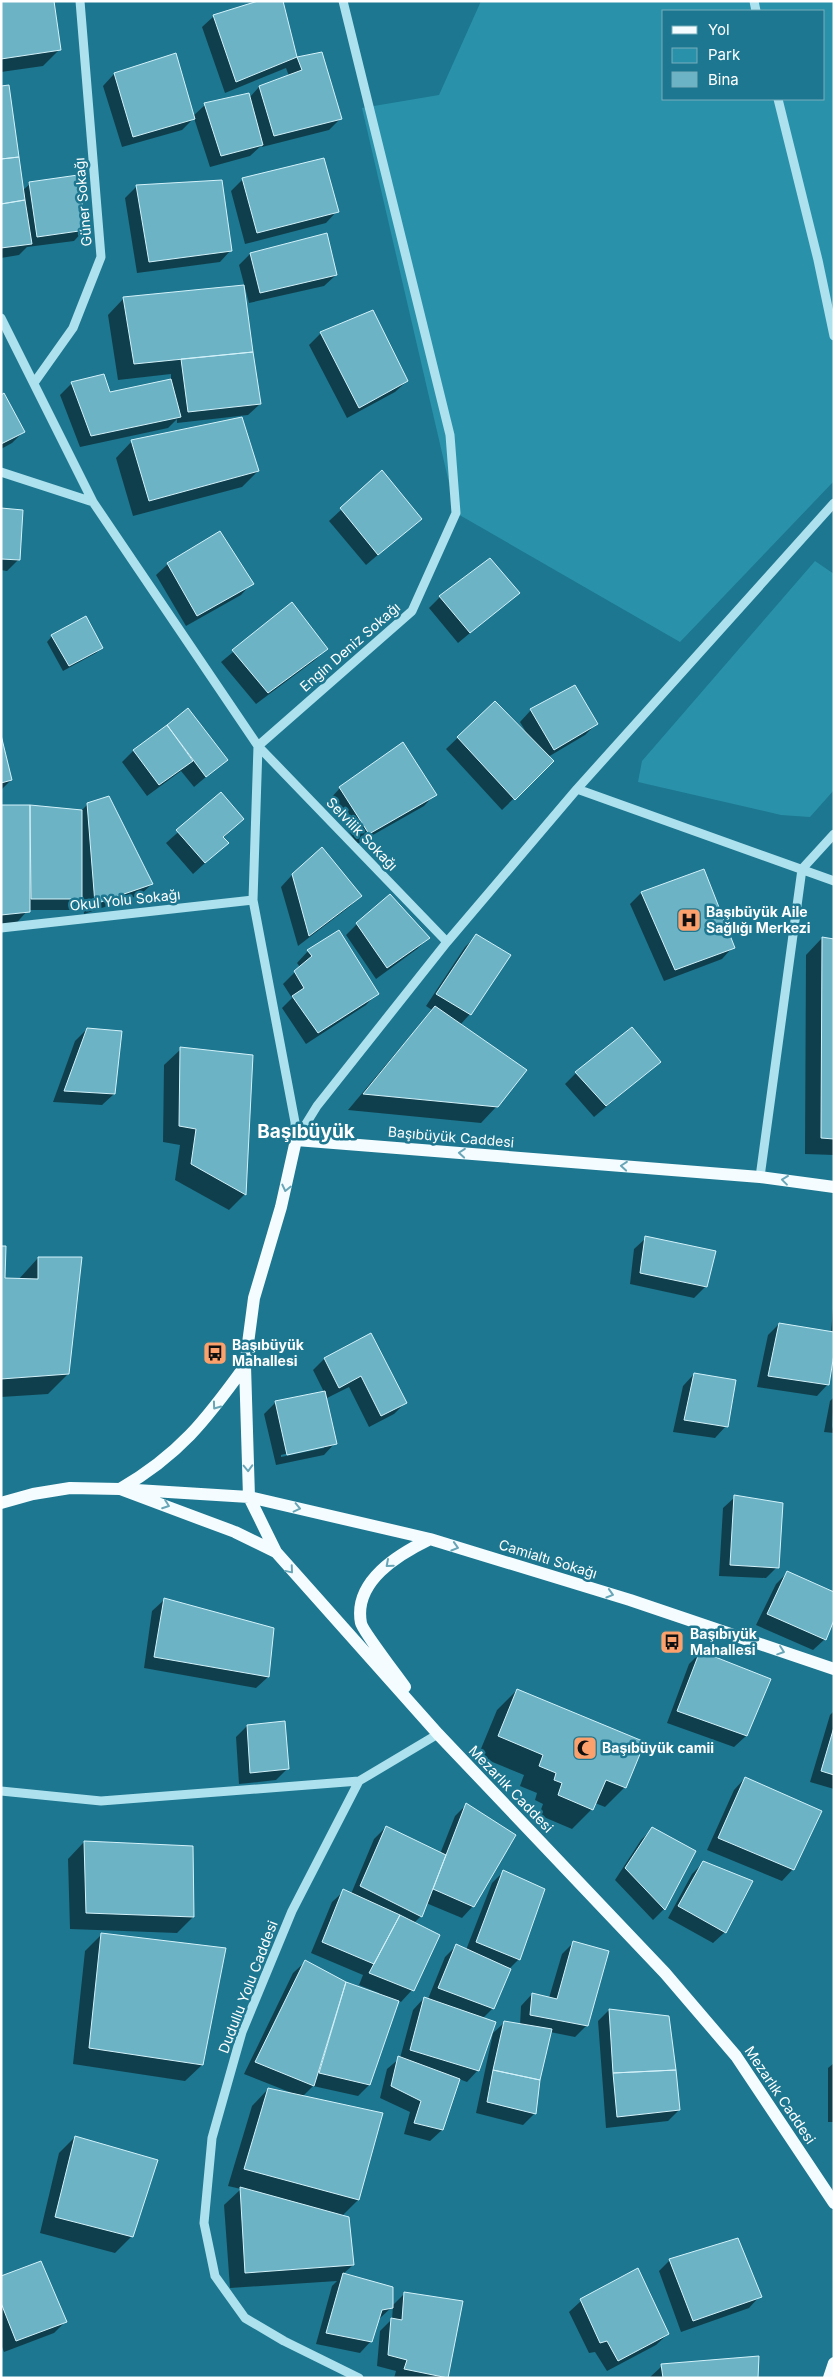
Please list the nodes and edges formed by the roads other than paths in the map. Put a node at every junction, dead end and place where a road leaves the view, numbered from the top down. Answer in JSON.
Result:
{"nodes":[{"id":1,"x":80,"y":1,"type":"edge"},
{"id":2,"x":343,"y":1,"type":"edge"},
{"id":3,"x":778,"y":100,"type":"edge"},
{"id":4,"x":1,"y":318,"type":"edge"},
{"id":5,"x":834,"y":336,"type":"edge"},
{"id":6,"x":34,"y":383,"type":"junction"},
{"id":7,"x":1,"y":472,"type":"edge"},
{"id":8,"x":93,"y":502,"type":"junction"},
{"id":9,"x":834,"y":503,"type":"edge"},
{"id":10,"x":258,"y":746,"type":"junction"},
{"id":11,"x":577,"y":788,"type":"junction"},
{"id":12,"x":834,"y":834,"type":"edge"},
{"id":13,"x":802,"y":869,"type":"junction"},
{"id":14,"x":834,"y":881,"type":"edge"},
{"id":15,"x":252,"y":900,"type":"junction"},
{"id":16,"x":1,"y":928,"type":"edge"},
{"id":17,"x":447,"y":942,"type":"junction"},
{"id":18,"x":296,"y":1140,"type":"junction"},
{"id":19,"x":760,"y":1177,"type":"junction"},
{"id":20,"x":834,"y":1187,"type":"edge"},
{"id":21,"x":245,"y":1366,"type":"junction"},
{"id":22,"x":120,"y":1489,"type":"junction"},
{"id":23,"x":249,"y":1497,"type":"junction"},
{"id":24,"x":1,"y":1503,"type":"edge"},
{"id":25,"x":430,"y":1539,"type":"junction"},
{"id":26,"x":276,"y":1552,"type":"junction"},
{"id":27,"x":834,"y":1669,"type":"edge"},
{"id":28,"x":438,"y":1734,"type":"junction"},
{"id":29,"x":359,"y":1781,"type":"junction"},
{"id":30,"x":1,"y":1792,"type":"edge"},
{"id":31,"x":834,"y":2203,"type":"edge"},
{"id":32,"x":834,"y":2363,"type":"edge"},
{"id":33,"x":359,"y":2378,"type":"edge"},
{"id":34,"x":829,"y":2378,"type":"edge"}],
"edges":[{"from":1,"to":6,"type":"street","name":"Güner Sokağı"},
{"from":2,"to":10,"type":"street","name":"Engin Deniz Sokağı"},
{"from":3,"to":5,"type":"street"},
{"from":4,"to":6,"type":"street","name":"Selvilik Sokağı"},
{"from":6,"to":8,"type":"street","name":"Selvilik Sokağı"},
{"from":7,"to":8,"type":"street"},
{"from":8,"to":10,"type":"street","name":"Selvilik Sokağı"},
{"from":9,"to":11,"type":"street"},
{"from":10,"to":15,"type":"street"},
{"from":10,"to":17,"type":"street","name":"Selvilik Sokağı"},
{"from":11,"to":13,"type":"street"},
{"from":11,"to":17,"type":"street"},
{"from":12,"to":13,"type":"street"},
{"from":13,"to":14,"type":"street"},
{"from":13,"to":19,"type":"street"},
{"from":15,"to":16,"type":"street","name":"Okul Yolu Sokağı"},
{"from":15,"to":18,"type":"street"},
{"from":17,"to":18,"type":"street"},
{"from":19,"to":18,"type":"main road","name":"Başıbüyük Caddesi","one_way":true},
{"from":18,"to":21,"type":"main road","one_way":true},
{"from":20,"to":19,"type":"main road","name":"Başıbüyük Caddesi","one_way":true},
{"from":21,"to":22,"type":"main road","one_way":true},
{"from":21,"to":23,"type":"main road","one_way":true},
{"from":22,"to":23,"type":"main road"},
{"from":22,"to":24,"type":"main road"},
{"from":22,"to":26,"type":"main road","one_way":true},
{"from":23,"to":25,"type":"main road","name":"Camialtı Sokağı","one_way":true},
{"from":23,"to":26,"type":"main road","name":"Mezarlık Caddesi"},
{"from":25,"to":27,"type":"main road","name":"Camialtı Sokağı","one_way":true},
{"from":25,"to":28,"type":"main road","one_way":true},
{"from":26,"to":28,"type":"main road","name":"Mezarlık Caddesi","one_way":true},
{"from":28,"to":29,"type":"street"},
{"from":28,"to":31,"type":"main road","name":"Mezarlık Caddesi"},
{"from":29,"to":30,"type":"street"},
{"from":29,"to":33,"type":"street","name":"Dudullu Yolu Caddesi"},
{"from":32,"to":34,"type":"main road"}]}
